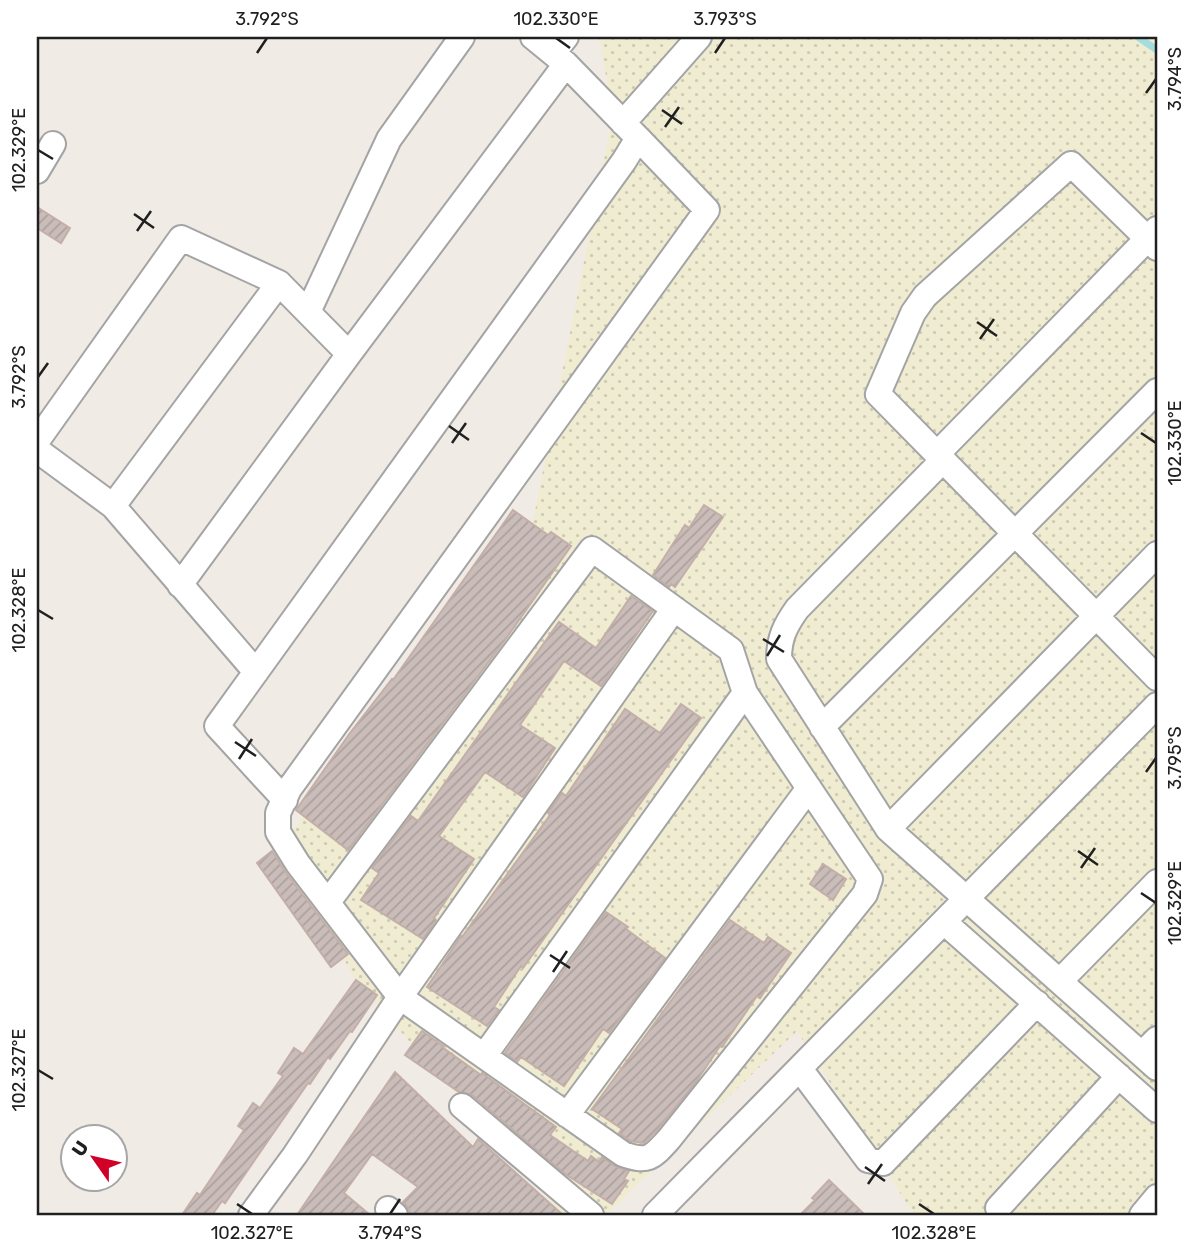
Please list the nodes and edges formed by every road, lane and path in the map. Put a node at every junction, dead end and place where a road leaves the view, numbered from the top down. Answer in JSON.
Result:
{"nodes":[{"id":1,"x":462,"y":37,"type":"edge"},
{"id":2,"x":533,"y":37,"type":"edge"},
{"id":3,"x":699,"y":37,"type":"edge"},
{"id":4,"x":562,"y":51,"type":"edge"},
{"id":5,"x":630,"y":131,"type":"junction"},
{"id":6,"x":53,"y":144,"type":"dead end"},
{"id":7,"x":37,"y":171,"type":"edge"},
{"id":8,"x":1154,"y":239,"type":"edge"},
{"id":9,"x":279,"y":283,"type":"junction"},
{"id":10,"x":308,"y":312,"type":"junction"},
{"id":11,"x":349,"y":354,"type":"junction"},
{"id":12,"x":1157,"y":391,"type":"edge"},
{"id":13,"x":37,"y":441,"type":"edge"},
{"id":14,"x":37,"y":450,"type":"edge"},
{"id":15,"x":940,"y":457,"type":"junction"},
{"id":16,"x":113,"y":506,"type":"junction"},
{"id":17,"x":1014,"y":533,"type":"junction"},
{"id":18,"x":1157,"y":554,"type":"edge"},
{"id":19,"x":180,"y":585,"type":"junction"},
{"id":20,"x":673,"y":610,"type":"junction"},
{"id":21,"x":1096,"y":615,"type":"junction"},
{"id":22,"x":256,"y":672,"type":"junction"},
{"id":23,"x":1157,"y":678,"type":"edge"},
{"id":24,"x":745,"y":693,"type":"junction"},
{"id":25,"x":1157,"y":705,"type":"edge"},
{"id":26,"x":822,"y":727,"type":"junction"},
{"id":27,"x":809,"y":788,"type":"junction"},
{"id":28,"x":285,"y":800,"type":"junction"},
{"id":29,"x":888,"y":829,"type":"junction"},
{"id":30,"x":1157,"y":882,"type":"edge"},
{"id":31,"x":967,"y":898,"type":"junction"},
{"id":32,"x":328,"y":902,"type":"junction"},
{"id":33,"x":944,"y":922,"type":"junction"},
{"id":34,"x":1060,"y":981,"type":"junction"},
{"id":35,"x":400,"y":997,"type":"junction"},
{"id":36,"x":1037,"y":1003,"type":"junction"},
{"id":37,"x":1152,"y":1054,"type":"edge"},
{"id":38,"x":484,"y":1056,"type":"junction"},
{"id":39,"x":800,"y":1069,"type":"junction"},
{"id":40,"x":1119,"y":1076,"type":"junction"},
{"id":41,"x":462,"y":1106,"type":"dead end"},
{"id":42,"x":1157,"y":1110,"type":"edge"},
{"id":43,"x":568,"y":1115,"type":"junction"},
{"id":44,"x":1157,"y":1198,"type":"edge"},
{"id":45,"x":998,"y":1208,"type":"dead end"},
{"id":46,"x":251,"y":1215,"type":"edge"},
{"id":47,"x":591,"y":1215,"type":"edge"},
{"id":48,"x":655,"y":1215,"type":"edge"},
{"id":49,"x":1142,"y":1215,"type":"edge"}],
"edges":[{"from":1,"to":10,"type":"street"},
{"from":2,"to":4,"type":"street"},
{"from":3,"to":5,"type":"street"},
{"from":4,"to":5,"type":"street"},
{"from":4,"to":11,"type":"street"},
{"from":5,"to":22,"type":"street"},
{"from":5,"to":28,"type":"street"},
{"from":6,"to":7,"type":"street"},
{"from":8,"to":15,"type":"street"},
{"from":8,"to":15,"type":"street"},
{"from":9,"to":10,"type":"street"},
{"from":9,"to":13,"type":"street"},
{"from":9,"to":16,"type":"street"},
{"from":10,"to":11,"type":"street"},
{"from":11,"to":19,"type":"street"},
{"from":12,"to":17,"type":"street"},
{"from":14,"to":16,"type":"street"},
{"from":15,"to":17,"type":"street"},
{"from":15,"to":26,"type":"street"},
{"from":16,"to":19,"type":"street"},
{"from":17,"to":21,"type":"street"},
{"from":17,"to":26,"type":"street"},
{"from":18,"to":21,"type":"street"},
{"from":19,"to":22,"type":"street"},
{"from":20,"to":24,"type":"street"},
{"from":20,"to":32,"type":"street"},
{"from":20,"to":35,"type":"street"},
{"from":21,"to":23,"type":"street"},
{"from":21,"to":29,"type":"street"},
{"from":22,"to":28,"type":"street"},
{"from":24,"to":27,"type":"street"},
{"from":24,"to":38,"type":"street"},
{"from":25,"to":31,"type":"street"},
{"from":26,"to":29,"type":"street"},
{"from":27,"to":43,"type":"street"},
{"from":27,"to":43,"type":"street"},
{"from":28,"to":32,"type":"street"},
{"from":29,"to":31,"type":"street"},
{"from":30,"to":34,"type":"street"},
{"from":31,"to":33,"type":"street"},
{"from":31,"to":34,"type":"street"},
{"from":32,"to":35,"type":"street"},
{"from":33,"to":36,"type":"street"},
{"from":33,"to":39,"type":"street"},
{"from":34,"to":37,"type":"street"},
{"from":35,"to":38,"type":"street"},
{"from":35,"to":46,"type":"street"},
{"from":36,"to":39,"type":"street"},
{"from":36,"to":40,"type":"street"},
{"from":38,"to":43,"type":"street"},
{"from":39,"to":48,"type":"street"},
{"from":40,"to":42,"type":"street"},
{"from":40,"to":45,"type":"street"},
{"from":41,"to":47,"type":"street"},
{"from":44,"to":49,"type":"street"}]}
